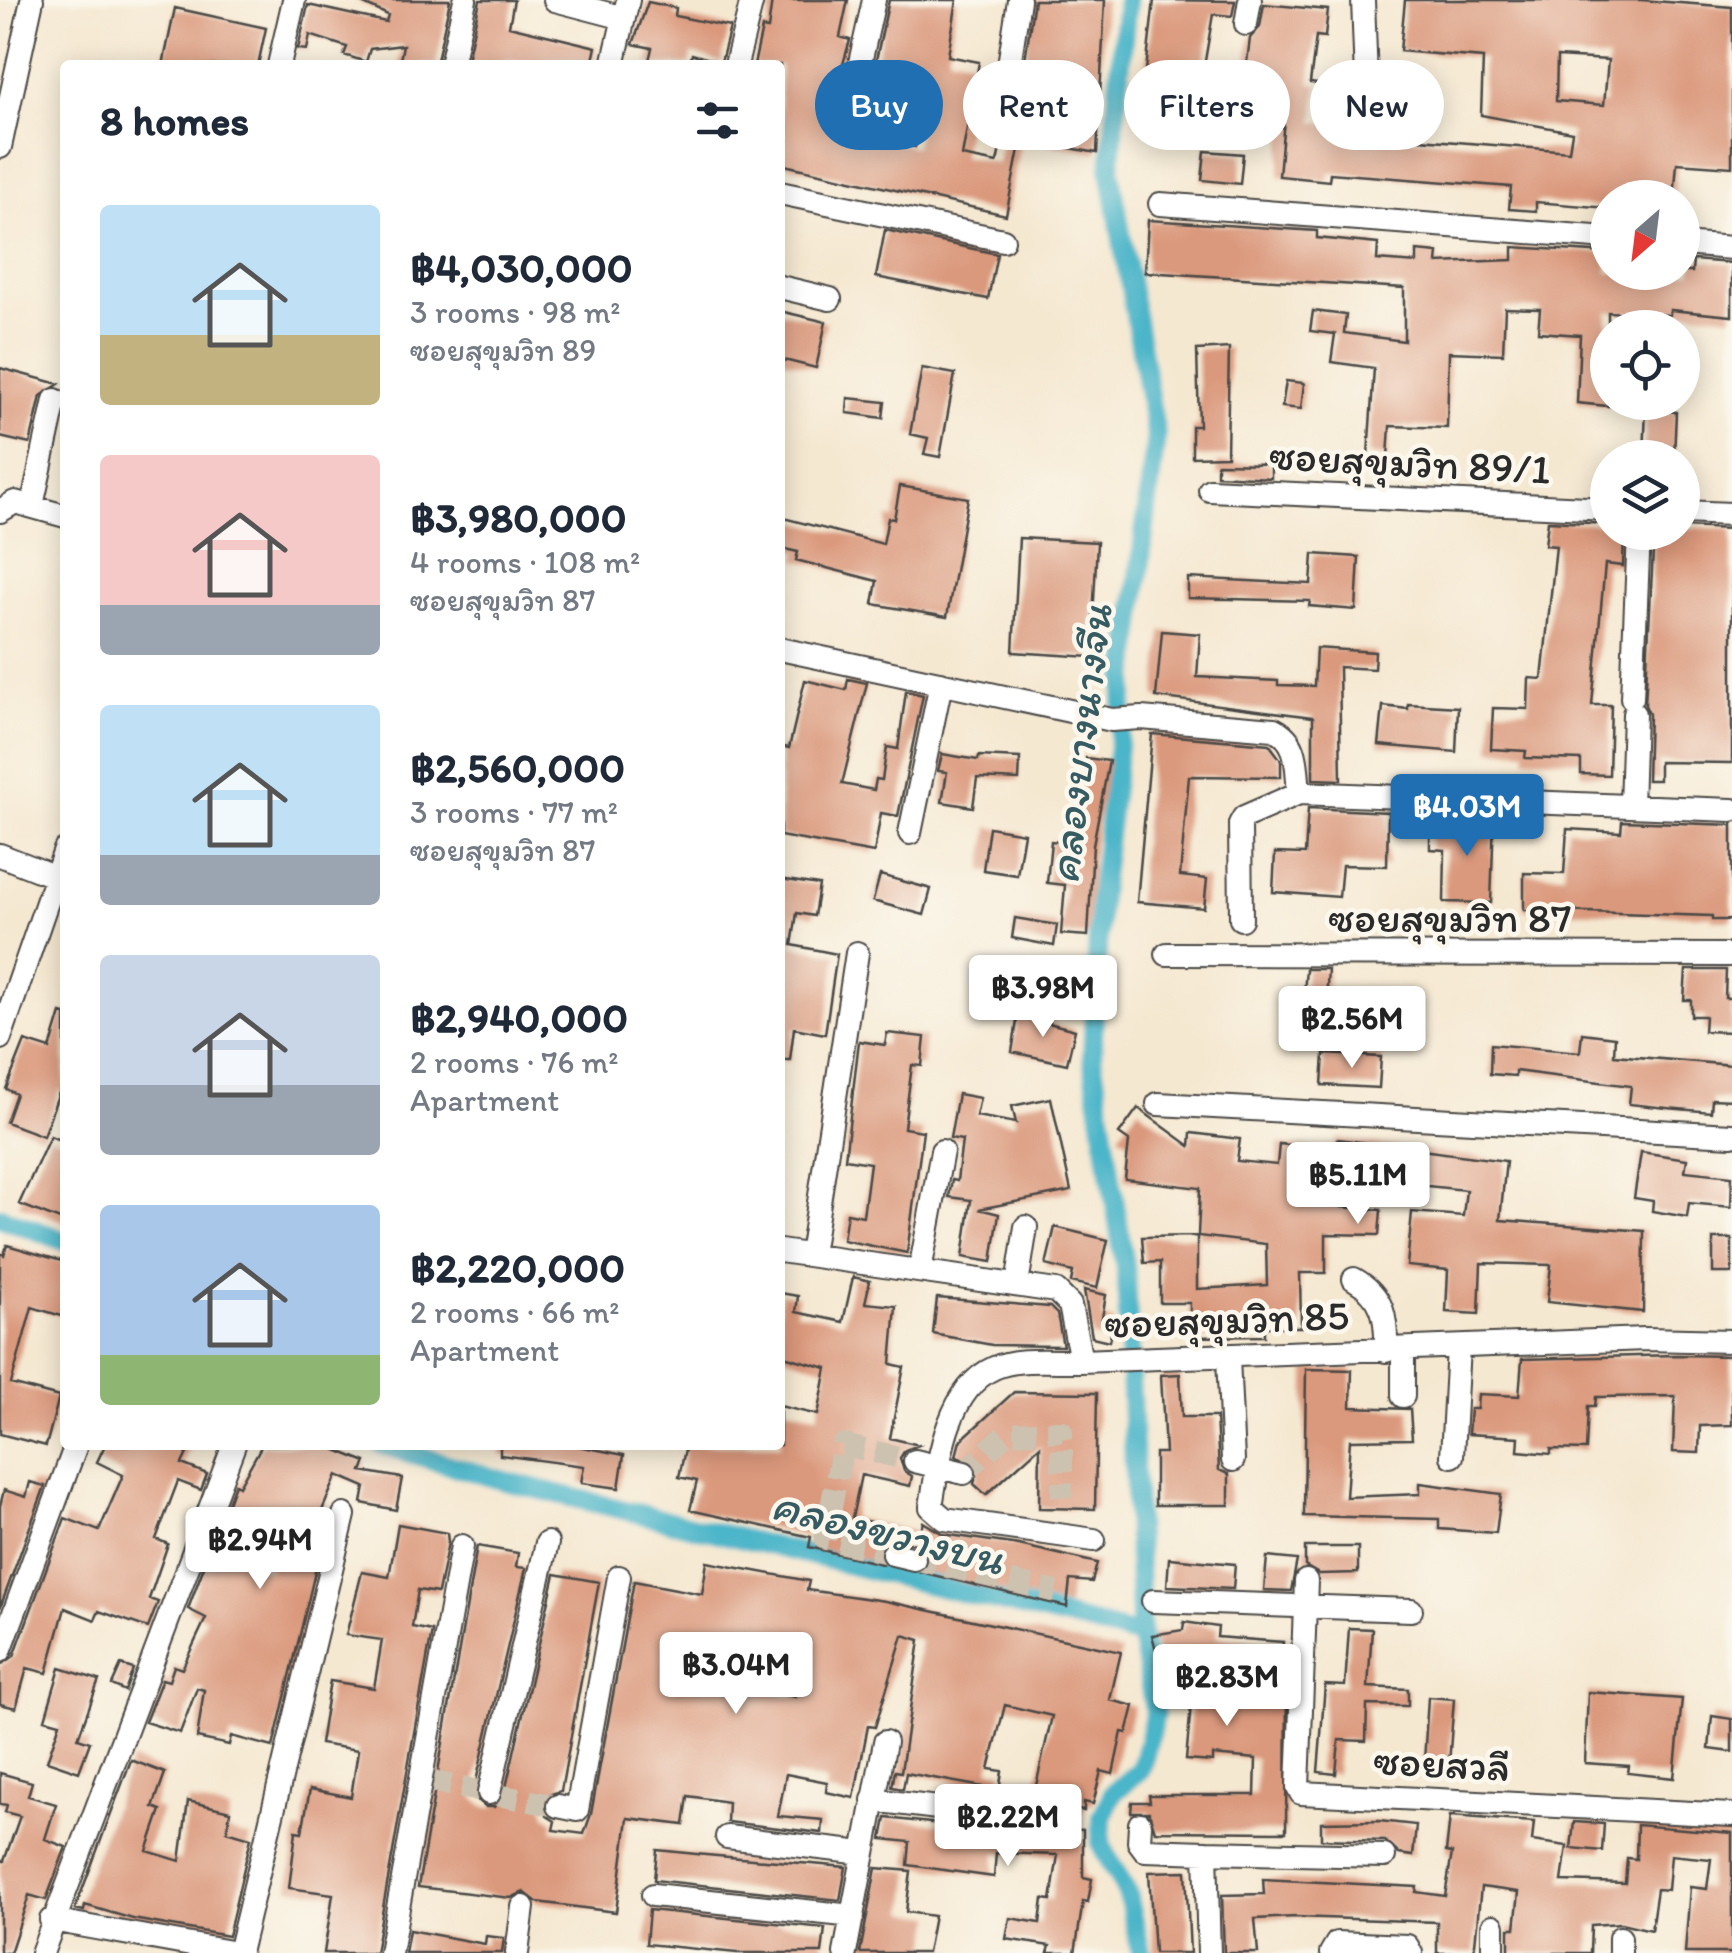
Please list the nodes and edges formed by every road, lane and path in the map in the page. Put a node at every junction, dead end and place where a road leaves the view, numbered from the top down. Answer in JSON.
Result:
{"nodes":[{"id":1,"x":32,"y":0,"type":"edge"},
{"id":2,"x":294,"y":0,"type":"edge"},
{"id":3,"x":465,"y":0,"type":"edge"},
{"id":4,"x":555,"y":0,"type":"edge"},
{"id":5,"x":752,"y":0,"type":"edge"},
{"id":6,"x":874,"y":0,"type":"edge"},
{"id":7,"x":1019,"y":0,"type":"edge"},
{"id":8,"x":1250,"y":0,"type":"edge"},
{"id":9,"x":1363,"y":0,"type":"edge"},
{"id":10,"x":626,"y":9,"type":"edge"},
{"id":11,"x":1246,"y":24,"type":"dead end"},
{"id":12,"x":280,"y":60,"type":"edge"},
{"id":13,"x":452,"y":60,"type":"edge"},
{"id":14,"x":613,"y":60,"type":"edge"},
{"id":15,"x":737,"y":60,"type":"edge"},
{"id":16,"x":861,"y":60,"type":"edge"},
{"id":17,"x":1010,"y":60,"type":"edge"},
{"id":18,"x":1365,"y":60,"type":"edge"},
{"id":19,"x":0,"y":146,"type":"edge"},
{"id":20,"x":785,"y":194,"type":"edge"},
{"id":21,"x":1160,"y":204,"type":"dead end"},
{"id":22,"x":1590,"y":237,"type":"edge"},
{"id":23,"x":1003,"y":240,"type":"dead end"},
{"id":24,"x":1700,"y":245,"type":"edge"},
{"id":25,"x":1732,"y":248,"type":"edge"},
{"id":26,"x":785,"y":288,"type":"edge"},
{"id":27,"x":830,"y":299,"type":"dead end"},
{"id":28,"x":55,"y":400,"type":"dead end"},
{"id":29,"x":1210,"y":490,"type":"dead end"},
{"id":30,"x":32,"y":506,"type":"junction"},
{"id":31,"x":1590,"y":509,"type":"edge"},
{"id":32,"x":0,"y":511,"type":"edge"},
{"id":33,"x":1700,"y":513,"type":"edge"},
{"id":34,"x":60,"y":514,"type":"edge"},
{"id":35,"x":1732,"y":514,"type":"edge"},
{"id":36,"x":1639,"y":550,"type":"edge"},
{"id":37,"x":785,"y":650,"type":"edge"},
{"id":38,"x":941,"y":683,"type":"junction"},
{"id":39,"x":1299,"y":793,"type":"junction"},
{"id":40,"x":1631,"y":806,"type":"junction"},
{"id":41,"x":1732,"y":810,"type":"edge"},
{"id":42,"x":910,"y":833,"type":"dead end"},
{"id":43,"x":0,"y":855,"type":"edge"},
{"id":44,"x":60,"y":865,"type":"edge"},
{"id":45,"x":56,"y":877,"type":"junction"},
{"id":46,"x":1240,"y":919,"type":"dead end"},
{"id":47,"x":858,"y":953,"type":"dead end"},
{"id":48,"x":1167,"y":954,"type":"dead end"},
{"id":49,"x":1732,"y":955,"type":"edge"},
{"id":50,"x":0,"y":1038,"type":"edge"},
{"id":51,"x":1158,"y":1104,"type":"dead end"},
{"id":52,"x":1732,"y":1136,"type":"edge"},
{"id":53,"x":942,"y":1151,"type":"dead end"},
{"id":54,"x":1026,"y":1227,"type":"dead end"},
{"id":55,"x":785,"y":1252,"type":"edge"},
{"id":56,"x":811,"y":1255,"type":"junction"},
{"id":57,"x":920,"y":1271,"type":"junction"},
{"id":58,"x":1354,"y":1279,"type":"dead end"},
{"id":59,"x":1017,"y":1285,"type":"junction"},
{"id":60,"x":1732,"y":1341,"type":"edge"},
{"id":61,"x":1458,"y":1348,"type":"junction"},
{"id":62,"x":1394,"y":1350,"type":"junction"},
{"id":63,"x":1228,"y":1358,"type":"junction"},
{"id":64,"x":1081,"y":1361,"type":"junction"},
{"id":65,"x":1403,"y":1396,"type":"dead end"},
{"id":66,"x":74,"y":1450,"type":"edge"},
{"id":67,"x":232,"y":1450,"type":"edge"},
{"id":68,"x":1452,"y":1456,"type":"dead end"},
{"id":69,"x":1234,"y":1460,"type":"dead end"},
{"id":70,"x":927,"y":1464,"type":"junction"},
{"id":71,"x":964,"y":1472,"type":"dead end"},
{"id":72,"x":344,"y":1515,"type":"dead end"},
{"id":73,"x":1094,"y":1540,"type":"dead end"},
{"id":74,"x":547,"y":1542,"type":"dead end"},
{"id":75,"x":462,"y":1546,"type":"dead end"},
{"id":76,"x":619,"y":1577,"type":"dead end"},
{"id":77,"x":1306,"y":1581,"type":"dead end"},
{"id":78,"x":1153,"y":1601,"type":"dead end"},
{"id":79,"x":1305,"y":1607,"type":"junction"},
{"id":80,"x":1411,"y":1610,"type":"dead end"},
{"id":81,"x":0,"y":1651,"type":"edge"},
{"id":82,"x":885,"y":1742,"type":"dead end"},
{"id":83,"x":488,"y":1793,"type":"dead end"},
{"id":84,"x":873,"y":1800,"type":"junction"},
{"id":85,"x":558,"y":1806,"type":"dead end"},
{"id":86,"x":986,"y":1814,"type":"dead end"},
{"id":87,"x":1732,"y":1814,"type":"edge"},
{"id":88,"x":1140,"y":1824,"type":"dead end"},
{"id":89,"x":727,"y":1837,"type":"dead end"},
{"id":90,"x":1206,"y":1852,"type":"junction"},
{"id":91,"x":863,"y":1853,"type":"junction"},
{"id":92,"x":1384,"y":1856,"type":"dead end"},
{"id":93,"x":652,"y":1894,"type":"dead end"},
{"id":94,"x":523,"y":1907,"type":"dead end"},
{"id":95,"x":853,"y":1916,"type":"junction"},
{"id":96,"x":51,"y":1920,"type":"junction"},
{"id":97,"x":1493,"y":1926,"type":"dead end"},
{"id":98,"x":154,"y":1946,"type":"edge"},
{"id":99,"x":42,"y":1953,"type":"edge"},
{"id":100,"x":238,"y":1953,"type":"edge"},
{"id":101,"x":390,"y":1953,"type":"edge"},
{"id":102,"x":517,"y":1953,"type":"edge"},
{"id":103,"x":846,"y":1953,"type":"edge"},
{"id":104,"x":1210,"y":1953,"type":"edge"},
{"id":105,"x":1331,"y":1953,"type":"edge"},
{"id":106,"x":1411,"y":1953,"type":"edge"},
{"id":107,"x":1492,"y":1953,"type":"edge"}],
"edges":[{"from":1,"to":19,"type":"street"},
{"from":2,"to":12,"type":"street"},
{"from":3,"to":13,"type":"street"},
{"from":4,"to":10,"type":"street"},
{"from":5,"to":15,"type":"street"},
{"from":6,"to":16,"type":"street"},
{"from":7,"to":17,"type":"street"},
{"from":8,"to":11,"type":"street"},
{"from":9,"to":18,"type":"street"},
{"from":10,"to":14,"type":"street"},
{"from":20,"to":23,"type":"street"},
{"from":21,"to":22,"type":"street"},
{"from":24,"to":25,"type":"street"},
{"from":26,"to":27,"type":"street"},
{"from":28,"to":30,"type":"street"},
{"from":29,"to":31,"type":"street","name":"ซอยสุขุมวิท 89/1"},
{"from":30,"to":32,"type":"street"},
{"from":30,"to":34,"type":"street"},
{"from":33,"to":35,"type":"street"},
{"from":36,"to":40,"type":"street"},
{"from":37,"to":38,"type":"street"},
{"from":38,"to":39,"type":"street"},
{"from":38,"to":42,"type":"street"},
{"from":39,"to":40,"type":"street"},
{"from":39,"to":46,"type":"street"},
{"from":40,"to":41,"type":"street"},
{"from":43,"to":45,"type":"street"},
{"from":44,"to":45,"type":"street"},
{"from":45,"to":50,"type":"street"},
{"from":47,"to":56,"type":"street"},
{"from":48,"to":49,"type":"street","name":"ซอยสุขุมวิท 87"},
{"from":51,"to":52,"type":"street"},
{"from":53,"to":57,"type":"street"},
{"from":54,"to":59,"type":"street"},
{"from":55,"to":56,"type":"street","name":"ซอยสุขุมวิท 85"},
{"from":56,"to":57,"type":"street","name":"ซอยสุขุมวิท 85"},
{"from":57,"to":59,"type":"street","name":"ซอยสุขุมวิท 85"},
{"from":58,"to":62,"type":"street"},
{"from":59,"to":64,"type":"street","name":"ซอยสุขุมวิท 85"},
{"from":60,"to":61,"type":"street","name":"ซอยสุขุมวิท 85"},
{"from":61,"to":62,"type":"street","name":"ซอยสุขุมวิท 85"},
{"from":61,"to":68,"type":"street"},
{"from":62,"to":63,"type":"street","name":"ซอยสุขุมวิท 85"},
{"from":62,"to":65,"type":"street"},
{"from":63,"to":64,"type":"street","name":"ซอยสุขุมวิท 85"},
{"from":63,"to":69,"type":"street"},
{"from":64,"to":70,"type":"street"},
{"from":66,"to":81,"type":"street"},
{"from":67,"to":96,"type":"street"},
{"from":70,"to":71,"type":"street"},
{"from":70,"to":73,"type":"street"},
{"from":72,"to":100,"type":"street"},
{"from":74,"to":83,"type":"street"},
{"from":75,"to":101,"type":"street"},
{"from":76,"to":85,"type":"street"},
{"from":77,"to":79,"type":"street","name":"ซอยสวลี"},
{"from":78,"to":79,"type":"street"},
{"from":79,"to":80,"type":"street"},
{"from":79,"to":87,"type":"street","name":"ซอยสวลี"},
{"from":82,"to":84,"type":"street"},
{"from":84,"to":86,"type":"street"},
{"from":84,"to":91,"type":"street"},
{"from":88,"to":90,"type":"street"},
{"from":89,"to":91,"type":"street"},
{"from":90,"to":92,"type":"street"},
{"from":90,"to":104,"type":"street"},
{"from":91,"to":95,"type":"street"},
{"from":93,"to":95,"type":"street"},
{"from":94,"to":102,"type":"street"},
{"from":95,"to":103,"type":"street"},
{"from":96,"to":98,"type":"street"},
{"from":96,"to":99,"type":"street"},
{"from":97,"to":107,"type":"street"},
{"from":98,"to":100,"type":"street"},
{"from":105,"to":106,"type":"street"}]}
